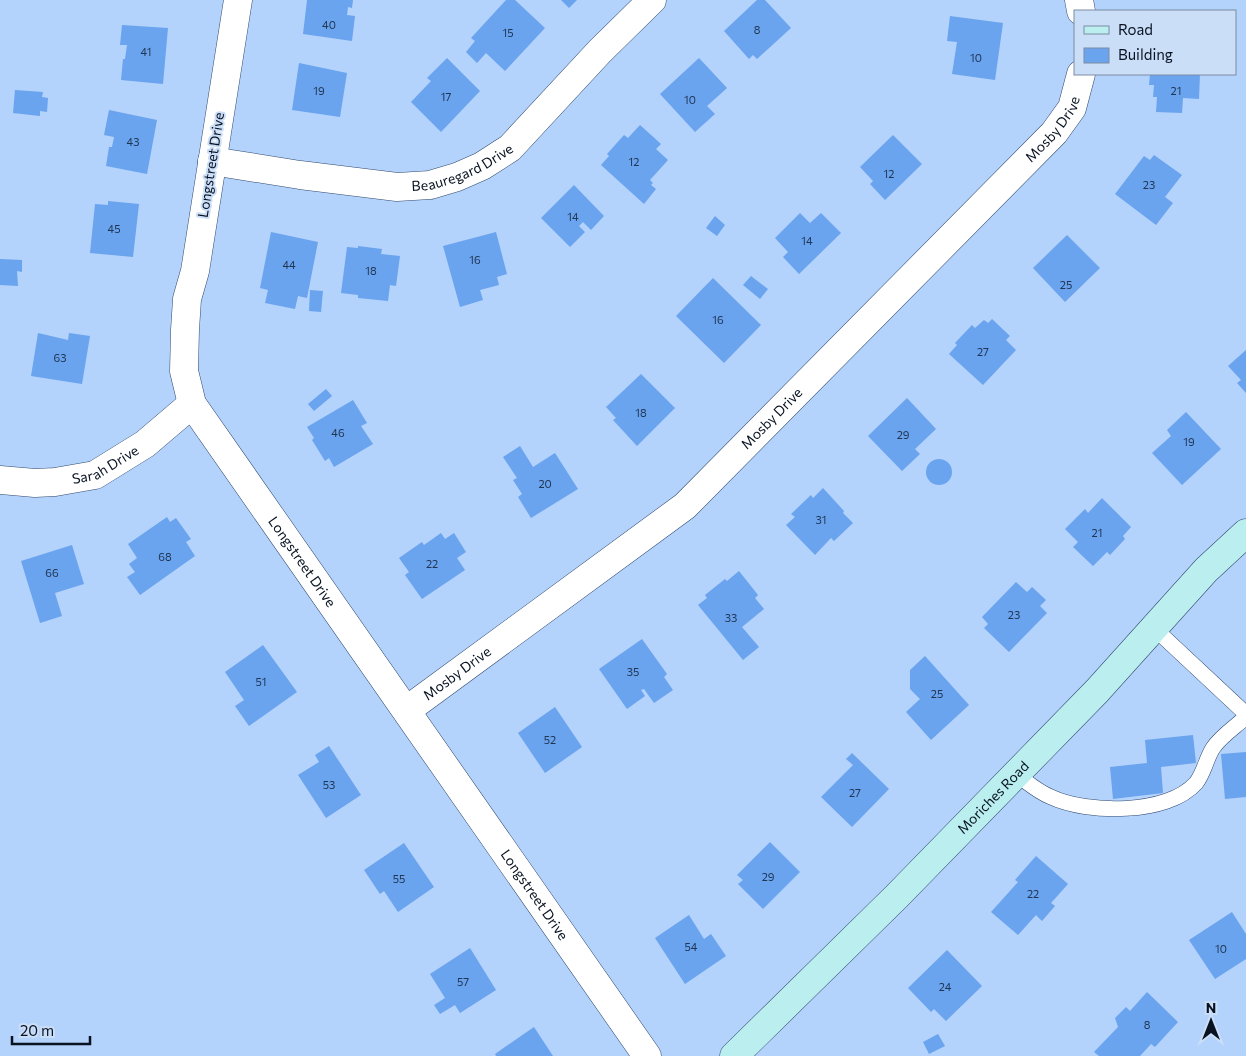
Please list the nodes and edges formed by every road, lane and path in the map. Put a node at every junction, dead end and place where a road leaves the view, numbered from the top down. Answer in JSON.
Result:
{"nodes":[{"id":1,"x":238,"y":0,"type":"edge"},
{"id":2,"x":652,"y":0,"type":"edge"},
{"id":3,"x":1081,"y":75,"type":"edge"},
{"id":4,"x":212,"y":161,"type":"junction"},
{"id":5,"x":192,"y":404,"type":"junction"},
{"id":6,"x":0,"y":480,"type":"edge"},
{"id":7,"x":1246,"y":533,"type":"edge"},
{"id":8,"x":1154,"y":628,"type":"junction"},
{"id":9,"x":407,"y":710,"type":"junction"},
{"id":10,"x":1246,"y":715,"type":"edge"},
{"id":11,"x":1016,"y":774,"type":"junction"},
{"id":12,"x":647,"y":1056,"type":"edge"},
{"id":13,"x":734,"y":1056,"type":"edge"}],
"edges":[{"from":1,"to":4,"type":"street","name":"Longstreet Drive"},
{"from":2,"to":4,"type":"street","name":"Beauregard Drive"},
{"from":3,"to":9,"type":"street","name":"Mosby Drive"},
{"from":4,"to":5,"type":"street","name":"Longstreet Drive"},
{"from":5,"to":6,"type":"street","name":"Sarah Drive"},
{"from":5,"to":9,"type":"street","name":"Longstreet Drive"},
{"from":7,"to":8,"type":"street","name":"Moriches Road"},
{"from":8,"to":10,"type":"lane"},
{"from":8,"to":11,"type":"street","name":"Moriches Road"},
{"from":9,"to":12,"type":"street","name":"Longstreet Drive"},
{"from":10,"to":11,"type":"lane"},
{"from":11,"to":13,"type":"street","name":"Moriches Road"}]}
